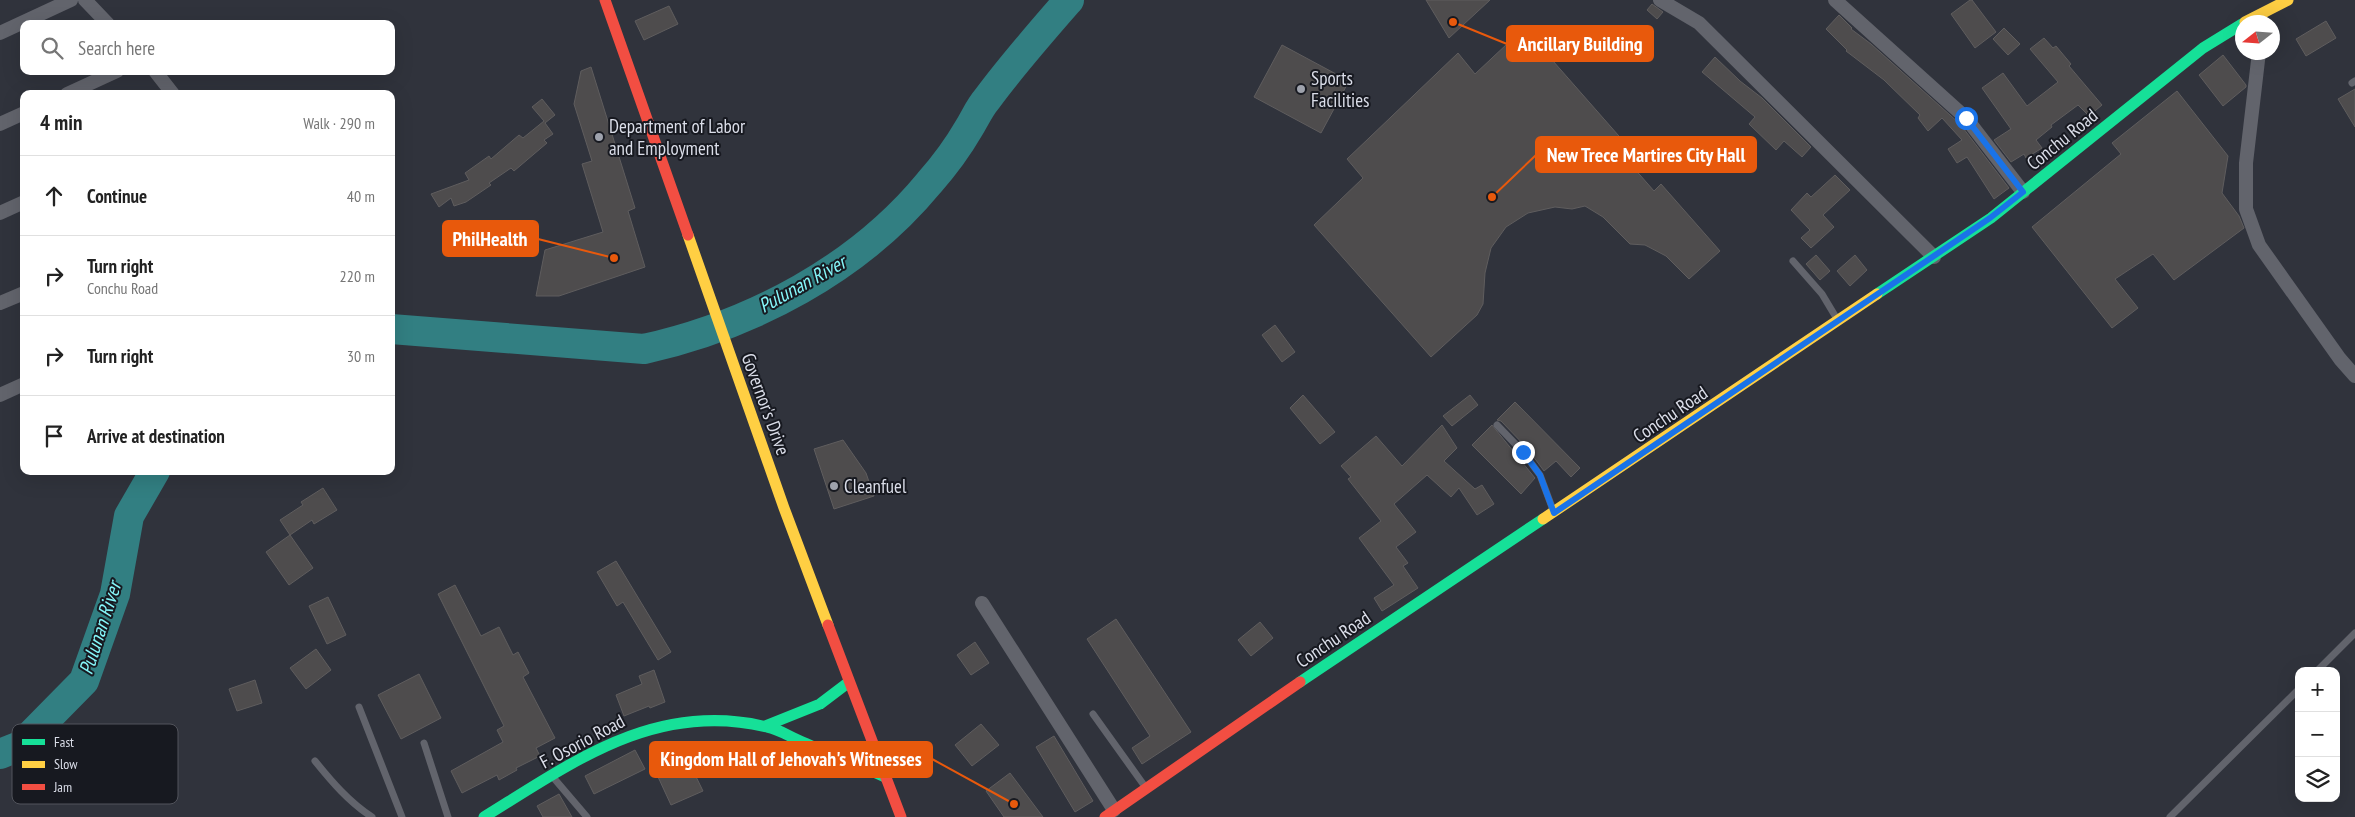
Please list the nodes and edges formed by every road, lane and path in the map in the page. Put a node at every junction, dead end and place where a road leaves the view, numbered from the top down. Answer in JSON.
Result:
{"nodes":[{"id":1,"x":71,"y":0,"type":"edge"},
{"id":2,"x":85,"y":0,"type":"edge"},
{"id":3,"x":605,"y":0,"type":"edge"},
{"id":4,"x":1660,"y":0,"type":"edge"},
{"id":5,"x":1835,"y":0,"type":"edge"},
{"id":6,"x":2288,"y":0,"type":"edge"},
{"id":7,"x":2265,"y":15,"type":"edge"},
{"id":8,"x":28,"y":20,"type":"edge"},
{"id":9,"x":104,"y":20,"type":"edge"},
{"id":10,"x":20,"y":24,"type":"edge"},
{"id":11,"x":2235,"y":28,"type":"edge"},
{"id":12,"x":0,"y":33,"type":"edge"},
{"id":13,"x":2258,"y":60,"type":"edge"},
{"id":14,"x":108,"y":75,"type":"edge"},
{"id":15,"x":158,"y":75,"type":"edge"},
{"id":16,"x":76,"y":90,"type":"edge"},
{"id":17,"x":170,"y":90,"type":"edge"},
{"id":18,"x":20,"y":115,"type":"edge"},
{"id":19,"x":0,"y":124,"type":"edge"},
{"id":20,"x":2023,"y":192,"type":"junction"},
{"id":21,"x":20,"y":204,"type":"edge"},
{"id":22,"x":0,"y":213,"type":"edge"},
{"id":23,"x":1934,"y":257,"type":"junction"},
{"id":24,"x":1793,"y":261,"type":"dead end"},
{"id":25,"x":20,"y":295,"type":"edge"},
{"id":26,"x":0,"y":304,"type":"edge"},
{"id":27,"x":1838,"y":321,"type":"junction"},
{"id":28,"x":2355,"y":376,"type":"edge"},
{"id":29,"x":20,"y":386,"type":"edge"},
{"id":30,"x":0,"y":395,"type":"edge"},
{"id":31,"x":1497,"y":425,"type":"dead end"},
{"id":32,"x":1554,"y":513,"type":"junction"},
{"id":33,"x":982,"y":603,"type":"dead end"},
{"id":34,"x":2355,"y":633,"type":"edge"},
{"id":35,"x":2321,"y":667,"type":"edge"},
{"id":36,"x":849,"y":682,"type":"junction"},
{"id":37,"x":2295,"y":693,"type":"edge"},
{"id":38,"x":359,"y":707,"type":"dead end"},
{"id":39,"x":1093,"y":714,"type":"dead end"},
{"id":40,"x":765,"y":726,"type":"junction"},
{"id":41,"x":424,"y":743,"type":"dead end"},
{"id":42,"x":314,"y":761,"type":"dead end"},
{"id":43,"x":552,"y":776,"type":"junction"},
{"id":44,"x":885,"y":777,"type":"junction"},
{"id":45,"x":1146,"y":788,"type":"junction"},
{"id":46,"x":1110,"y":814,"type":"edge"},
{"id":47,"x":372,"y":817,"type":"edge"},
{"id":48,"x":402,"y":817,"type":"edge"},
{"id":49,"x":448,"y":817,"type":"edge"},
{"id":50,"x":484,"y":817,"type":"edge"},
{"id":51,"x":587,"y":817,"type":"edge"},
{"id":52,"x":900,"y":817,"type":"edge"},
{"id":53,"x":2170,"y":817,"type":"edge"}],
"edges":[{"from":1,"to":8,"type":"street"},
{"from":2,"to":9,"type":"street"},
{"from":3,"to":36,"type":"main road","name":"Governor's Drive"},
{"from":4,"to":23,"type":"street"},
{"from":5,"to":20,"type":"street"},
{"from":6,"to":7,"type":"main road","name":"Conchu Road"},
{"from":10,"to":12,"type":"street"},
{"from":11,"to":20,"type":"main road","name":"Conchu Road"},
{"from":13,"to":28,"type":"street"},
{"from":14,"to":16,"type":"street"},
{"from":15,"to":17,"type":"street"},
{"from":18,"to":19,"type":"street"},
{"from":20,"to":23,"type":"main road","name":"Conchu Road"},
{"from":21,"to":22,"type":"street"},
{"from":23,"to":27,"type":"main road","name":"Conchu Road"},
{"from":24,"to":27,"type":"lane"},
{"from":25,"to":26,"type":"street"},
{"from":27,"to":32,"type":"main road","name":"Conchu Road"},
{"from":29,"to":30,"type":"street"},
{"from":31,"to":32,"type":"lane"},
{"from":32,"to":45,"type":"main road","name":"Conchu Road"},
{"from":33,"to":46,"type":"street"},
{"from":34,"to":35,"type":"lane"},
{"from":36,"to":40,"type":"main road","name":"F. Osorio Road"},
{"from":36,"to":44,"type":"main road","name":"Governor's Drive"},
{"from":37,"to":53,"type":"lane"},
{"from":38,"to":48,"type":"lane"},
{"from":39,"to":45,"type":"lane"},
{"from":40,"to":43,"type":"main road","name":"F. Osorio Road"},
{"from":40,"to":44,"type":"main road","name":"F. Osorio Road"},
{"from":41,"to":49,"type":"lane"},
{"from":42,"to":47,"type":"lane"},
{"from":43,"to":50,"type":"main road","name":"F. Osorio Road"},
{"from":43,"to":51,"type":"lane"},
{"from":44,"to":52,"type":"main road","name":"Governor's Drive"},
{"from":45,"to":46,"type":"main road","name":"Conchu Road"}]}
